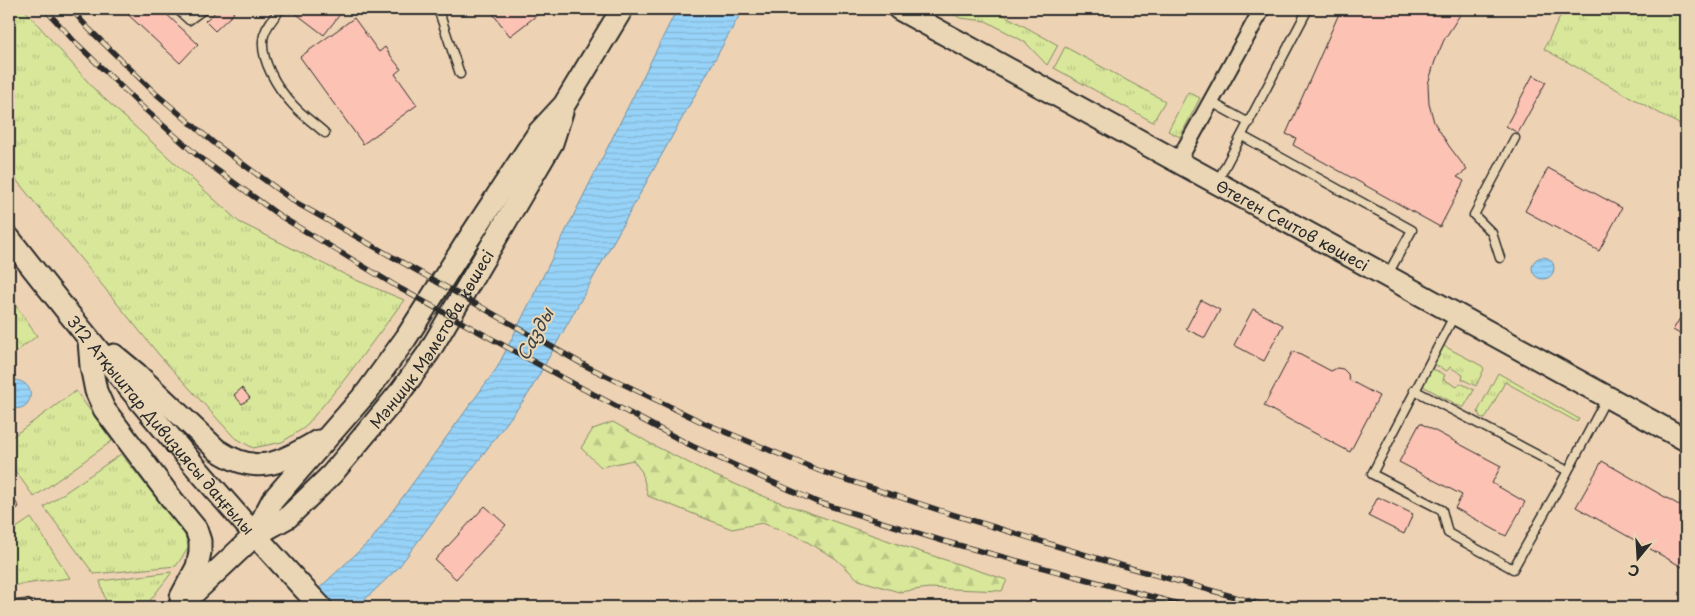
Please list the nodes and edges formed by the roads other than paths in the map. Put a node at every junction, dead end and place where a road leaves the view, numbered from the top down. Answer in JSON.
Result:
{"nodes":[{"id":1,"x":176,"y":9,"type":"edge"},
{"id":2,"x":204,"y":9,"type":"edge"},
{"id":3,"x":280,"y":9,"type":"edge"},
{"id":4,"x":438,"y":9,"type":"edge"},
{"id":5,"x":611,"y":9,"type":"edge"},
{"id":6,"x":622,"y":9,"type":"edge"},
{"id":7,"x":898,"y":9,"type":"edge"},
{"id":8,"x":1262,"y":9,"type":"edge"},
{"id":9,"x":1308,"y":9,"type":"edge"},
{"id":10,"x":609,"y":32,"type":"junction"},
{"id":11,"x":460,"y":74,"type":"dead end"},
{"id":12,"x":1211,"y":102,"type":"junction"},
{"id":13,"x":564,"y":106,"type":"junction"},
{"id":14,"x":1249,"y":123,"type":"junction"},
{"id":15,"x":325,"y":133,"type":"dead end"},
{"id":16,"x":1242,"y":136,"type":"junction"},
{"id":17,"x":1515,"y":138,"type":"dead end"},
{"id":18,"x":1178,"y":163,"type":"junction"},
{"id":19,"x":1216,"y":183,"type":"junction"},
{"id":20,"x":9,"y":238,"type":"edge"},
{"id":21,"x":1500,"y":258,"type":"dead end"},
{"id":22,"x":1387,"y":276,"type":"junction"},
{"id":23,"x":1455,"y":313,"type":"junction"},
{"id":24,"x":89,"y":341,"type":"junction"},
{"id":25,"x":1414,"y":390,"type":"junction"},
{"id":26,"x":1607,"y":397,"type":"junction"},
{"id":27,"x":333,"y":432,"type":"junction"},
{"id":28,"x":1686,"y":440,"type":"edge"},
{"id":29,"x":1568,"y":471,"type":"junction"},
{"id":30,"x":254,"y":536,"type":"junction"},
{"id":31,"x":9,"y":606,"type":"edge"},
{"id":32,"x":29,"y":607,"type":"edge"},
{"id":33,"x":177,"y":607,"type":"edge"},
{"id":34,"x":321,"y":607,"type":"edge"}],
"edges":[{"from":1,"to":2,"type":"lane"},
{"from":3,"to":15,"type":"lane"},
{"from":4,"to":11,"type":"lane"},
{"from":5,"to":10,"type":"main road"},
{"from":6,"to":10,"type":"main road","name":"Мәншүк Мәметова көшесі"},
{"from":7,"to":18,"type":"main road","name":"Өтеген Сеитов көшесі"},
{"from":8,"to":12,"type":"street"},
{"from":9,"to":14,"type":"lane"},
{"from":10,"to":13,"type":"main road","name":"Мәншүк Мәметова көшесі"},
{"from":12,"to":14,"type":"lane"},
{"from":12,"to":18,"type":"street"},
{"from":13,"to":27,"type":"main road","name":"Мәншүк Мәметова көшесі"},
{"from":13,"to":30,"type":"main road","name":"Мәншүк Мәметова көшесі"},
{"from":14,"to":16,"type":"lane"},
{"from":16,"to":19,"type":"lane"},
{"from":16,"to":22,"type":"lane"},
{"from":17,"to":21,"type":"lane"},
{"from":18,"to":19,"type":"main road","name":"Өтеген Сеитов көшесі"},
{"from":19,"to":22,"type":"main road","name":"Өтеген Сеитов көшесі"},
{"from":20,"to":24,"type":"main road","name":"312 Атқыштар Дивизиясы даңғылы"},
{"from":22,"to":23,"type":"main road","name":"Өтеген Сеитов көшесі"},
{"from":23,"to":25,"type":"lane"},
{"from":23,"to":26,"type":"main road","name":"Өтеген Сеитов көшесі"},
{"from":24,"to":27,"type":"main road"},
{"from":24,"to":30,"type":"main road","name":"312 Атқыштар Дивизиясы даңғылы"},
{"from":24,"to":33,"type":"main road"},
{"from":25,"to":29,"type":"lane"},
{"from":25,"to":29,"type":"lane"},
{"from":26,"to":28,"type":"main road","name":"Өтеген Сеитов көшесі"},
{"from":26,"to":29,"type":"lane"},
{"from":27,"to":30,"type":"main road","name":"Мәншүк Мәметова көшесі"},
{"from":30,"to":33,"type":"main road","name":"Мәншүк Мәметова көшесі"},
{"from":30,"to":34,"type":"main road","name":"312 Атқыштар Дивизиясы даңғылы"},
{"from":31,"to":32,"type":"lane"}]}
